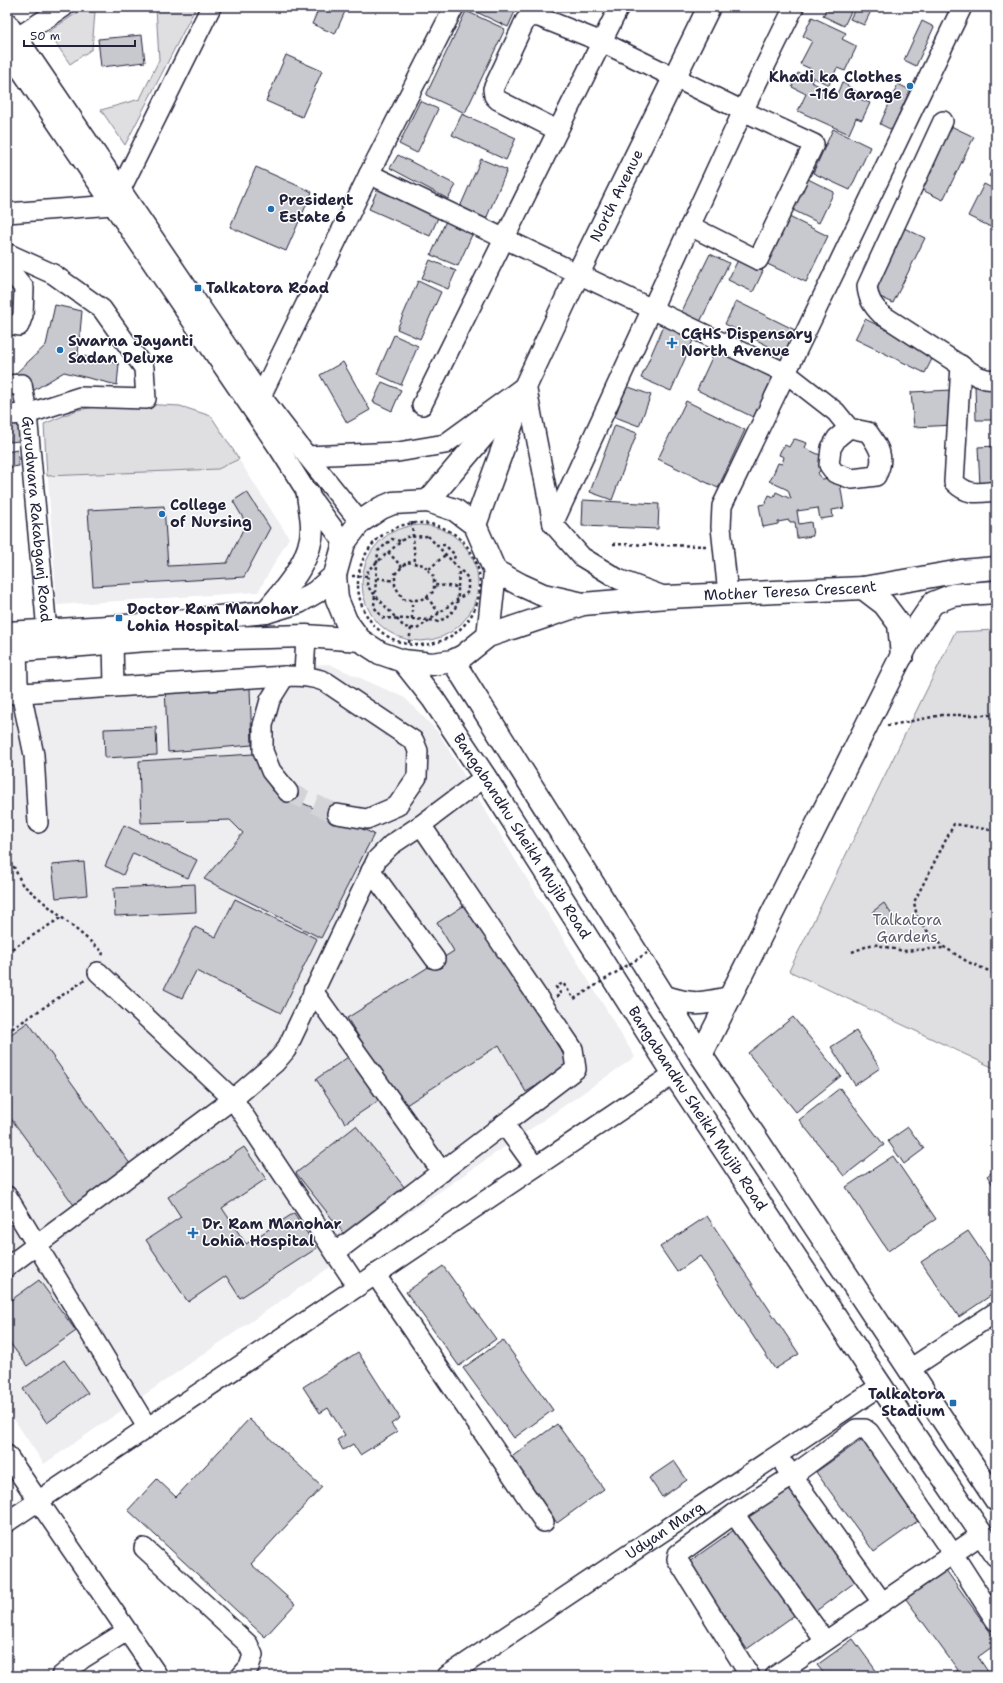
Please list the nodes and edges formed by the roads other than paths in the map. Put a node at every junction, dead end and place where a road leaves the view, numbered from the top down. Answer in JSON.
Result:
{"nodes":[{"id":1,"x":64,"y":7,"type":"edge"},
{"id":2,"x":211,"y":7,"type":"edge"},
{"id":3,"x":454,"y":7,"type":"edge"},
{"id":4,"x":619,"y":7,"type":"edge"},
{"id":5,"x":709,"y":7,"type":"edge"},
{"id":6,"x":794,"y":7,"type":"edge"},
{"id":7,"x":962,"y":7,"type":"edge"},
{"id":8,"x":9,"y":38,"type":"edge"},
{"id":9,"x":602,"y":42,"type":"junction"},
{"id":10,"x":674,"y":77,"type":"junction"},
{"id":11,"x":743,"y":111,"type":"junction"},
{"id":12,"x":943,"y":121,"type":"dead end"},
{"id":13,"x":557,"y":130,"type":"junction"},
{"id":14,"x":369,"y":174,"type":"junction"},
{"id":15,"x":117,"y":197,"type":"junction"},
{"id":16,"x":7,"y":213,"type":"edge"},
{"id":17,"x":690,"y":226,"type":"junction"},
{"id":18,"x":504,"y":238,"type":"junction"},
{"id":19,"x":9,"y":255,"type":"edge"},
{"id":20,"x":578,"y":274,"type":"junction"},
{"id":21,"x":652,"y":309,"type":"junction"},
{"id":22,"x":7,"y":324,"type":"edge"},
{"id":23,"x":961,"y":365,"type":"junction"},
{"id":24,"x":786,"y":373,"type":"junction"},
{"id":25,"x":996,"y":380,"type":"edge"},
{"id":26,"x":14,"y":385,"type":"edge"},
{"id":27,"x":526,"y":385,"type":"junction"},
{"id":28,"x":261,"y":396,"type":"junction"},
{"id":29,"x":422,"y":405,"type":"dead end"},
{"id":30,"x":27,"y":414,"type":"junction"},
{"id":31,"x":7,"y":415,"type":"edge"},
{"id":32,"x":850,"y":428,"type":"dead end"},
{"id":33,"x":307,"y":456,"type":"junction"},
{"id":34,"x":996,"y":491,"type":"edge"},
{"id":35,"x":308,"y":494,"type":"junction"},
{"id":36,"x":428,"y":501,"type":"junction"},
{"id":37,"x":360,"y":522,"type":"junction"},
{"id":38,"x":553,"y":524,"type":"junction"},
{"id":39,"x":475,"y":525,"type":"junction"},
{"id":40,"x":344,"y":544,"type":"junction"},
{"id":41,"x":996,"y":568,"type":"edge"},
{"id":42,"x":495,"y":571,"type":"junction"},
{"id":43,"x":335,"y":575,"type":"junction"},
{"id":44,"x":863,"y":588,"type":"junction"},
{"id":45,"x":996,"y":592,"type":"edge"},
{"id":46,"x":728,"y":594,"type":"junction"},
{"id":47,"x":667,"y":597,"type":"junction"},
{"id":48,"x":583,"y":604,"type":"junction"},
{"id":49,"x":266,"y":612,"type":"junction"},
{"id":50,"x":47,"y":631,"type":"junction"},
{"id":51,"x":306,"y":636,"type":"junction"},
{"id":52,"x":488,"y":636,"type":"junction"},
{"id":53,"x":11,"y":637,"type":"edge"},
{"id":54,"x":360,"y":640,"type":"junction"},
{"id":55,"x":112,"y":642,"type":"junction"},
{"id":56,"x":902,"y":656,"type":"junction"},
{"id":57,"x":403,"y":661,"type":"junction"},
{"id":58,"x":454,"y":661,"type":"junction"},
{"id":59,"x":285,"y":676,"type":"junction"},
{"id":60,"x":304,"y":676,"type":"junction"},
{"id":61,"x":114,"y":686,"type":"junction"},
{"id":62,"x":14,"y":693,"type":"edge"},
{"id":63,"x":485,"y":777,"type":"junction"},
{"id":64,"x":288,"y":792,"type":"tunnel mouth"},
{"id":65,"x":337,"y":814,"type":"tunnel mouth"},
{"id":66,"x":38,"y":823,"type":"dead end"},
{"id":67,"x":421,"y":825,"type":"junction"},
{"id":68,"x":371,"y":871,"type":"junction"},
{"id":69,"x":434,"y":959,"type":"dead end"},
{"id":70,"x":98,"y":972,"type":"road end"},
{"id":71,"x":313,"y":991,"type":"junction"},
{"id":72,"x":665,"y":997,"type":"junction"},
{"id":73,"x":730,"y":998,"type":"junction"},
{"id":74,"x":701,"y":1055,"type":"junction"},
{"id":75,"x":674,"y":1074,"type":"junction"},
{"id":76,"x":233,"y":1099,"type":"junction"},
{"id":77,"x":504,"y":1124,"type":"junction"},
{"id":78,"x":535,"y":1167,"type":"junction"},
{"id":79,"x":442,"y":1172,"type":"junction"},
{"id":80,"x":7,"y":1196,"type":"edge"},
{"id":81,"x":38,"y":1244,"type":"junction"},
{"id":82,"x":336,"y":1252,"type":"junction"},
{"id":83,"x":7,"y":1267,"type":"edge"},
{"id":84,"x":375,"y":1274,"type":"junction"},
{"id":85,"x":357,"y":1286,"type":"junction"},
{"id":86,"x":996,"y":1312,"type":"edge"},
{"id":87,"x":910,"y":1369,"type":"junction"},
{"id":88,"x":882,"y":1386,"type":"junction"},
{"id":89,"x":147,"y":1427,"type":"junction"},
{"id":90,"x":7,"y":1455,"type":"edge"},
{"id":91,"x":777,"y":1455,"type":"junction"},
{"id":92,"x":792,"y":1476,"type":"junction"},
{"id":93,"x":38,"y":1500,"type":"junction"},
{"id":94,"x":996,"y":1500,"type":"edge"},
{"id":95,"x":734,"y":1514,"type":"junction"},
{"id":96,"x":7,"y":1522,"type":"edge"},
{"id":97,"x":544,"y":1522,"type":"dead end"},
{"id":98,"x":982,"y":1534,"type":"junction"},
{"id":99,"x":144,"y":1548,"type":"dead end"},
{"id":100,"x":953,"y":1554,"type":"junction"},
{"id":101,"x":996,"y":1555,"type":"edge"},
{"id":102,"x":882,"y":1602,"type":"junction"},
{"id":103,"x":996,"y":1621,"type":"edge"},
{"id":104,"x":127,"y":1631,"type":"junction"},
{"id":105,"x":825,"y":1641,"type":"junction"},
{"id":106,"x":798,"y":1669,"type":"edge"},
{"id":107,"x":60,"y":1676,"type":"edge"},
{"id":108,"x":158,"y":1676,"type":"edge"},
{"id":109,"x":241,"y":1676,"type":"edge"},
{"id":110,"x":447,"y":1676,"type":"edge"},
{"id":111,"x":750,"y":1676,"type":"edge"},
{"id":112,"x":775,"y":1676,"type":"edge"}],
"edges":[{"from":1,"to":8,"type":"street"},
{"from":2,"to":15,"type":"street"},
{"from":3,"to":14,"type":"street"},
{"from":4,"to":9,"type":"street"},
{"from":5,"to":10,"type":"main road","name":"North Avenue"},
{"from":6,"to":11,"type":"street"},
{"from":7,"to":24,"type":"street"},
{"from":8,"to":15,"type":"street"},
{"from":9,"to":10,"type":"street"},
{"from":9,"to":13,"type":"street"},
{"from":9,"to":13,"type":"street"},
{"from":10,"to":11,"type":"street"},
{"from":10,"to":20,"type":"main road","name":"North Avenue"},
{"from":11,"to":17,"type":"street"},
{"from":11,"to":17,"type":"street"},
{"from":12,"to":23,"type":"street"},
{"from":13,"to":18,"type":"street"},
{"from":14,"to":18,"type":"street"},
{"from":14,"to":28,"type":"street"},
{"from":15,"to":16,"type":"street"},
{"from":15,"to":28,"type":"street"},
{"from":15,"to":35,"type":"street"},
{"from":17,"to":21,"type":"street"},
{"from":18,"to":20,"type":"street"},
{"from":18,"to":29,"type":"street"},
{"from":19,"to":22,"type":"street"},
{"from":19,"to":30,"type":"street"},
{"from":20,"to":21,"type":"street"},
{"from":20,"to":27,"type":"main road","name":"North Avenue"},
{"from":21,"to":24,"type":"street"},
{"from":21,"to":38,"type":"street"},
{"from":23,"to":25,"type":"street"},
{"from":23,"to":34,"type":"street"},
{"from":24,"to":32,"type":"street"},
{"from":24,"to":46,"type":"street"},
{"from":26,"to":30,"type":"street","name":"Gurudwara Rakabganj Road"},
{"from":27,"to":33,"type":"street"},
{"from":27,"to":36,"type":"main road","name":"North Avenue"},
{"from":27,"to":38,"type":"street"},
{"from":27,"to":39,"type":"main road","name":"North Avenue"},
{"from":28,"to":33,"type":"street"},
{"from":30,"to":31,"type":"street"},
{"from":30,"to":50,"type":"street","name":"Gurudwara Rakabganj Road"},
{"from":33,"to":37,"type":"street"},
{"from":35,"to":40,"type":"street"},
{"from":35,"to":49,"type":"main road"},
{"from":36,"to":37,"type":"main road"},
{"from":36,"to":39,"type":"main road"},
{"from":37,"to":40,"type":"main road"},
{"from":38,"to":47,"type":"street"},
{"from":39,"to":42,"type":"main road"},
{"from":40,"to":43,"type":"main road"},
{"from":41,"to":44,"type":"main road","name":"Mother Teresa Crescent"},
{"from":42,"to":48,"type":"main road","name":"Mother Teresa Crescent"},
{"from":42,"to":52,"type":"main road"},
{"from":43,"to":49,"type":"main road"},
{"from":43,"to":54,"type":"main road"},
{"from":44,"to":46,"type":"main road","name":"Mother Teresa Crescent"},
{"from":44,"to":56,"type":"main road"},
{"from":45,"to":56,"type":"main road"},
{"from":46,"to":47,"type":"main road","name":"Mother Teresa Crescent"},
{"from":47,"to":48,"type":"main road","name":"Mother Teresa Crescent"},
{"from":48,"to":52,"type":"main road","name":"Mother Teresa Crescent"},
{"from":49,"to":50,"type":"main road"},
{"from":50,"to":53,"type":"main road"},
{"from":51,"to":54,"type":"main road"},
{"from":51,"to":55,"type":"main road"},
{"from":51,"to":60,"type":"street"},
{"from":52,"to":58,"type":"main road"},
{"from":53,"to":55,"type":"main road"},
{"from":53,"to":62,"type":"street"},
{"from":54,"to":57,"type":"main road"},
{"from":55,"to":61,"type":"street"},
{"from":56,"to":73,"type":"main road"},
{"from":57,"to":58,"type":"main road"},
{"from":57,"to":63,"type":"main road","name":"Bangabandhu Sheikh Mujib Road"},
{"from":58,"to":72,"type":"main road"},
{"from":59,"to":60,"type":"street"},
{"from":59,"to":61,"type":"street"},
{"from":59,"to":64,"type":"street"},
{"from":60,"to":65,"type":"street"},
{"from":61,"to":62,"type":"street"},
{"from":62,"to":66,"type":"street"},
{"from":63,"to":67,"type":"street"},
{"from":63,"to":75,"type":"main road","name":"Bangabandhu Sheikh Mujib Road"},
{"from":67,"to":68,"type":"street"},
{"from":67,"to":77,"type":"street"},
{"from":68,"to":69,"type":"street"},
{"from":68,"to":71,"type":"street"},
{"from":70,"to":76,"type":"street"},
{"from":71,"to":76,"type":"street"},
{"from":71,"to":79,"type":"street"},
{"from":72,"to":73,"type":"main road"},
{"from":72,"to":74,"type":"main road"},
{"from":73,"to":74,"type":"main road"},
{"from":74,"to":87,"type":"main road"},
{"from":75,"to":78,"type":"street"},
{"from":75,"to":88,"type":"main road","name":"Bangabandhu Sheikh Mujib Road"},
{"from":76,"to":81,"type":"street"},
{"from":76,"to":82,"type":"street"},
{"from":77,"to":78,"type":"street"},
{"from":77,"to":79,"type":"street"},
{"from":78,"to":84,"type":"street"},
{"from":79,"to":82,"type":"street"},
{"from":80,"to":81,"type":"street"},
{"from":81,"to":83,"type":"street"},
{"from":81,"to":89,"type":"street"},
{"from":82,"to":85,"type":"street"},
{"from":84,"to":85,"type":"street"},
{"from":84,"to":97,"type":"street"},
{"from":85,"to":89,"type":"street"},
{"from":86,"to":87,"type":"street"},
{"from":87,"to":94,"type":"main road"},
{"from":88,"to":91,"type":"street","name":"Udyan Marg"},
{"from":88,"to":98,"type":"main road","name":"Bangabandhu Sheikh Mujib Road"},
{"from":89,"to":93,"type":"street"},
{"from":90,"to":93,"type":"street"},
{"from":91,"to":92,"type":"street"},
{"from":91,"to":110,"type":"street","name":"Udyan Marg"},
{"from":92,"to":95,"type":"street"},
{"from":92,"to":100,"type":"street"},
{"from":92,"to":102,"type":"street"},
{"from":93,"to":96,"type":"street"},
{"from":93,"to":104,"type":"street"},
{"from":95,"to":105,"type":"street"},
{"from":95,"to":111,"type":"street"},
{"from":98,"to":100,"type":"street"},
{"from":98,"to":101,"type":"main road","name":"Bangabandhu Sheikh Mujib Road"},
{"from":99,"to":109,"type":"street"},
{"from":100,"to":102,"type":"street"},
{"from":100,"to":103,"type":"street"},
{"from":102,"to":105,"type":"street"},
{"from":104,"to":107,"type":"street"},
{"from":104,"to":108,"type":"street"},
{"from":105,"to":106,"type":"street"},
{"from":106,"to":112,"type":"street"}]}
